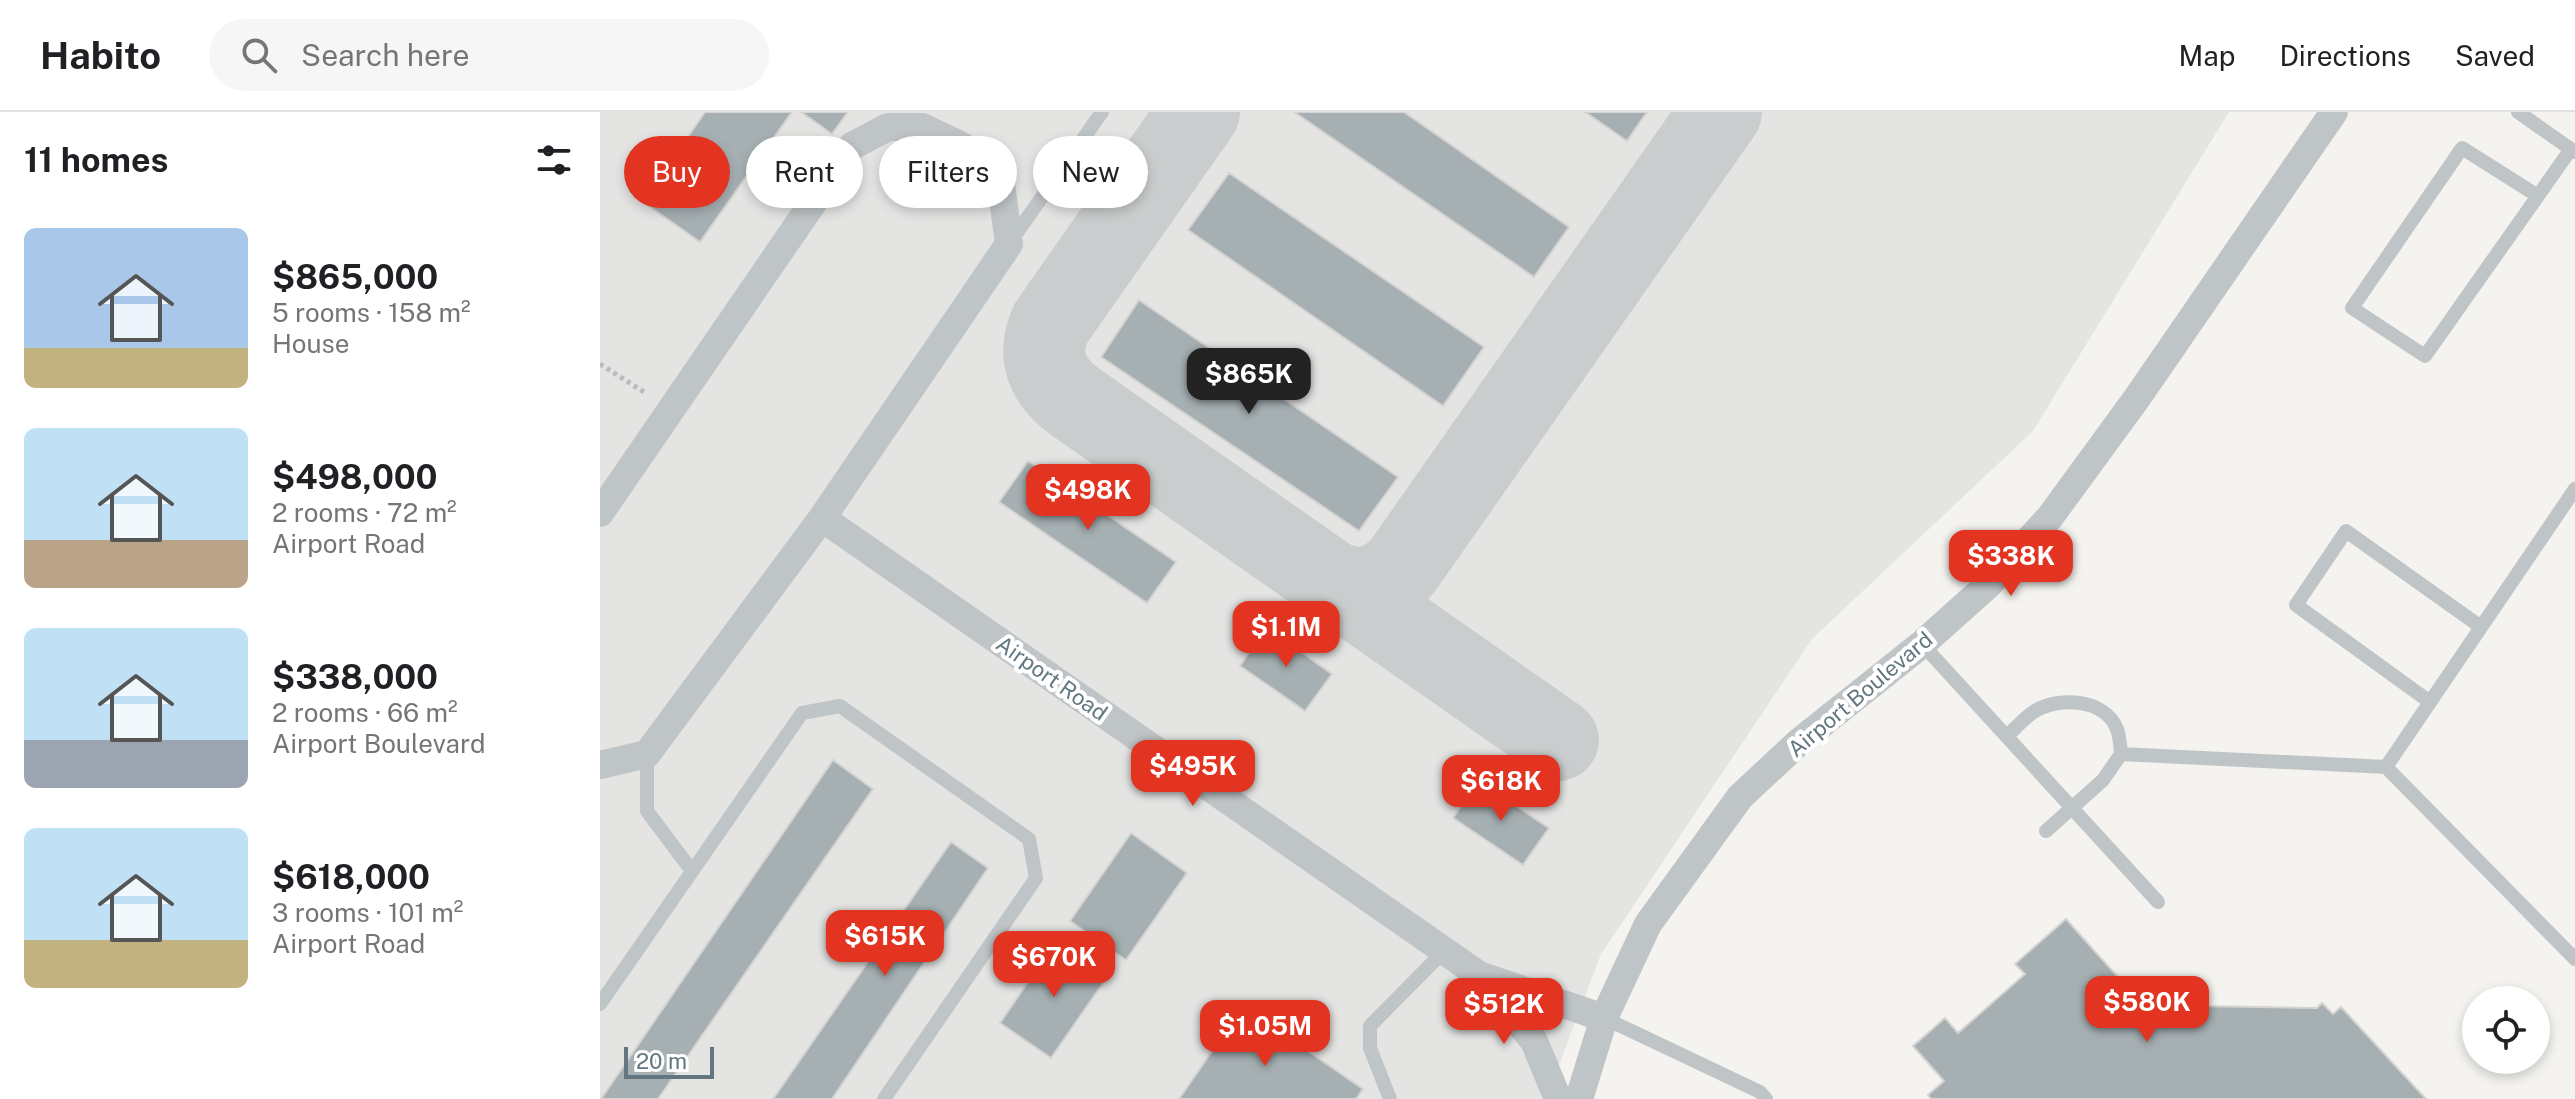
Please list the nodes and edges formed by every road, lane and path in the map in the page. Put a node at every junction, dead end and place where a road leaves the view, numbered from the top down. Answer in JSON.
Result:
{"nodes":[{"id":1,"x":1102,"y":112,"type":"edge"},
{"id":2,"x":2334,"y":112,"type":"edge"},
{"id":3,"x":2518,"y":112,"type":"edge"},
{"id":4,"x":2573,"y":150,"type":"edge"},
{"id":5,"x":2538,"y":196,"type":"junction"},
{"id":6,"x":1009,"y":244,"type":"junction"},
{"id":7,"x":600,"y":364,"type":"edge"},
{"id":8,"x":671,"y":410,"type":"junction"},
{"id":9,"x":2575,"y":489,"type":"edge"},
{"id":10,"x":600,"y":513,"type":"edge"},
{"id":11,"x":822,"y":518,"type":"junction"},
{"id":12,"x":2481,"y":627,"type":"junction"},
{"id":13,"x":1922,"y":644,"type":"junction"},
{"id":14,"x":2430,"y":702,"type":"junction"},
{"id":15,"x":2007,"y":736,"type":"junction"},
{"id":16,"x":647,"y":754,"type":"junction"},
{"id":17,"x":2121,"y":754,"type":"junction"},
{"id":18,"x":600,"y":765,"type":"edge"},
{"id":19,"x":2386,"y":767,"type":"junction"},
{"id":20,"x":2072,"y":808,"type":"junction"},
{"id":21,"x":2046,"y":831,"type":"dead end"},
{"id":22,"x":692,"y":871,"type":"junction"},
{"id":23,"x":2158,"y":902,"type":"dead end"},
{"id":24,"x":1444,"y":951,"type":"junction"},
{"id":25,"x":2575,"y":959,"type":"edge"},
{"id":26,"x":1479,"y":975,"type":"junction"},
{"id":27,"x":600,"y":1004,"type":"edge"},
{"id":28,"x":1604,"y":1018,"type":"junction"},
{"id":29,"x":884,"y":1099,"type":"edge"},
{"id":30,"x":1390,"y":1099,"type":"edge"},
{"id":31,"x":1558,"y":1099,"type":"edge"},
{"id":32,"x":1579,"y":1099,"type":"edge"},
{"id":33,"x":1766,"y":1099,"type":"edge"}],
"edges":[{"from":1,"to":6,"type":"lane"},
{"from":2,"to":13,"type":"street","name":"Airport Boulevard"},
{"from":3,"to":4,"type":"lane"},
{"from":4,"to":5,"type":"lane"},
{"from":5,"to":5,"type":"lane"},
{"from":6,"to":8,"type":"street"},
{"from":6,"to":11,"type":"street"},
{"from":7,"to":8,"type":"path"},
{"from":8,"to":10,"type":"street"},
{"from":9,"to":12,"type":"lane"},
{"from":11,"to":16,"type":"street"},
{"from":11,"to":24,"type":"street","name":"Airport Road"},
{"from":12,"to":14,"type":"lane"},
{"from":12,"to":14,"type":"lane"},
{"from":13,"to":15,"type":"lane"},
{"from":13,"to":28,"type":"street","name":"Airport Boulevard"},
{"from":14,"to":19,"type":"lane"},
{"from":15,"to":17,"type":"lane"},
{"from":15,"to":20,"type":"lane"},
{"from":16,"to":18,"type":"street"},
{"from":16,"to":22,"type":"lane"},
{"from":17,"to":19,"type":"lane"},
{"from":17,"to":20,"type":"lane"},
{"from":19,"to":25,"type":"lane"},
{"from":20,"to":21,"type":"lane"},
{"from":20,"to":23,"type":"lane"},
{"from":22,"to":27,"type":"lane"},
{"from":22,"to":29,"type":"lane"},
{"from":24,"to":26,"type":"street","name":"Airport Road"},
{"from":24,"to":30,"type":"lane"},
{"from":26,"to":28,"type":"street","name":"Airport Road"},
{"from":26,"to":31,"type":"street","name":"Airport Road"},
{"from":28,"to":32,"type":"street"},
{"from":28,"to":33,"type":"lane"}]}
